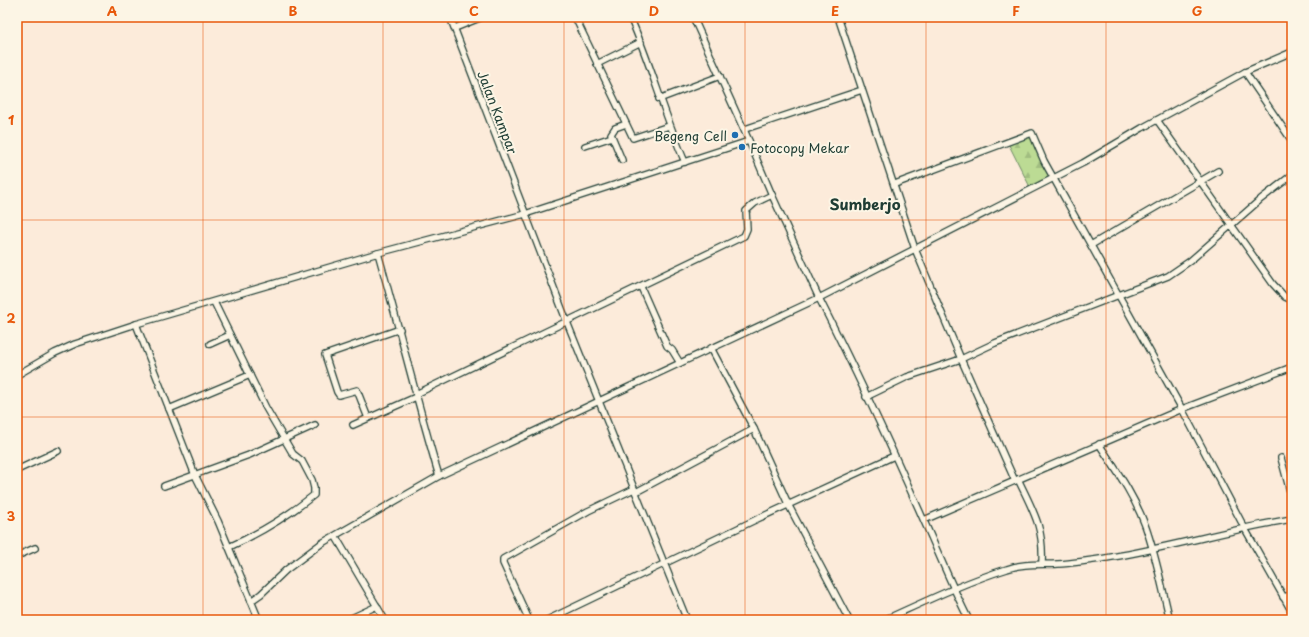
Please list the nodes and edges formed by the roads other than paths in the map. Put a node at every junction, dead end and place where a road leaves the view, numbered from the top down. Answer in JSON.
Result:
{"nodes":[{"id":1,"x":450,"y":17,"type":"edge"},
{"id":2,"x":482,"y":17,"type":"edge"},
{"id":3,"x":575,"y":17,"type":"edge"},
{"id":4,"x":630,"y":17,"type":"edge"},
{"id":5,"x":693,"y":17,"type":"edge"},
{"id":6,"x":838,"y":17,"type":"edge"},
{"id":7,"x":455,"y":28,"type":"junction"},
{"id":8,"x":641,"y":42,"type":"junction"},
{"id":9,"x":1292,"y":52,"type":"edge"},
{"id":10,"x":597,"y":64,"type":"junction"},
{"id":11,"x":1245,"y":72,"type":"junction"},
{"id":12,"x":720,"y":76,"type":"junction"},
{"id":13,"x":862,"y":90,"type":"junction"},
{"id":14,"x":659,"y":98,"type":"junction"},
{"id":15,"x":1157,"y":120,"type":"junction"},
{"id":16,"x":626,"y":124,"type":"junction"},
{"id":17,"x":669,"y":126,"type":"junction"},
{"id":18,"x":745,"y":129,"type":"junction"},
{"id":19,"x":612,"y":137,"type":"junction"},
{"id":20,"x":1292,"y":140,"type":"edge"},
{"id":21,"x":749,"y":141,"type":"junction"},
{"id":22,"x":586,"y":146,"type":"dead end"},
{"id":23,"x":622,"y":160,"type":"dead end"},
{"id":24,"x":685,"y":162,"type":"junction"},
{"id":25,"x":1218,"y":171,"type":"dead end"},
{"id":26,"x":1292,"y":175,"type":"edge"},
{"id":27,"x":1054,"y":177,"type":"junction"},
{"id":28,"x":1201,"y":181,"type":"junction"},
{"id":29,"x":894,"y":184,"type":"junction"},
{"id":30,"x":772,"y":195,"type":"junction"},
{"id":31,"x":525,"y":214,"type":"junction"},
{"id":32,"x":1232,"y":225,"type":"junction"},
{"id":33,"x":1091,"y":245,"type":"junction"},
{"id":34,"x":915,"y":249,"type":"junction"},
{"id":35,"x":378,"y":253,"type":"junction"},
{"id":36,"x":641,"y":287,"type":"junction"},
{"id":37,"x":1118,"y":294,"type":"junction"},
{"id":38,"x":819,"y":298,"type":"junction"},
{"id":39,"x":1292,"y":300,"type":"edge"},
{"id":40,"x":214,"y":302,"type":"junction"},
{"id":41,"x":567,"y":322,"type":"junction"},
{"id":42,"x":136,"y":324,"type":"junction"},
{"id":43,"x":400,"y":329,"type":"junction"},
{"id":44,"x":230,"y":335,"type":"junction"},
{"id":45,"x":210,"y":344,"type":"dead end"},
{"id":46,"x":711,"y":348,"type":"junction"},
{"id":47,"x":961,"y":359,"type":"junction"},
{"id":48,"x":680,"y":363,"type":"junction"},
{"id":49,"x":1292,"y":367,"type":"edge"},
{"id":50,"x":17,"y":375,"type":"edge"},
{"id":51,"x":250,"y":375,"type":"junction"},
{"id":52,"x":417,"y":394,"type":"junction"},
{"id":53,"x":866,"y":397,"type":"junction"},
{"id":54,"x":598,"y":400,"type":"junction"},
{"id":55,"x":169,"y":409,"type":"junction"},
{"id":56,"x":1182,"y":409,"type":"junction"},
{"id":57,"x":368,"y":418,"type":"junction"},
{"id":58,"x":315,"y":425,"type":"dead end"},
{"id":59,"x":353,"y":425,"type":"dead end"},
{"id":60,"x":754,"y":429,"type":"junction"},
{"id":61,"x":284,"y":438,"type":"junction"},
{"id":62,"x":1099,"y":444,"type":"junction"},
{"id":63,"x":58,"y":451,"type":"dead end"},
{"id":64,"x":894,"y":456,"type":"junction"},
{"id":65,"x":1281,"y":458,"type":"dead end"},
{"id":66,"x":17,"y":470,"type":"edge"},
{"id":67,"x":195,"y":475,"type":"junction"},
{"id":68,"x":439,"y":476,"type":"junction"},
{"id":69,"x":1017,"y":480,"type":"junction"},
{"id":70,"x":164,"y":486,"type":"dead end"},
{"id":71,"x":635,"y":491,"type":"junction"},
{"id":72,"x":1292,"y":499,"type":"edge"},
{"id":73,"x":789,"y":506,"type":"junction"},
{"id":74,"x":1292,"y":519,"type":"edge"},
{"id":75,"x":924,"y":520,"type":"junction"},
{"id":76,"x":1244,"y":527,"type":"junction"},
{"id":77,"x":336,"y":537,"type":"junction"},
{"id":78,"x":229,"y":547,"type":"junction"},
{"id":79,"x":35,"y":548,"type":"dead end"},
{"id":80,"x":1153,"y":550,"type":"junction"},
{"id":81,"x":17,"y":556,"type":"edge"},
{"id":82,"x":1039,"y":563,"type":"junction"},
{"id":83,"x":666,"y":564,"type":"junction"},
{"id":84,"x":953,"y":589,"type":"junction"},
{"id":85,"x":1292,"y":595,"type":"edge"},
{"id":86,"x":1283,"y":597,"type":"junction"},
{"id":87,"x":251,"y":601,"type":"junction"},
{"id":88,"x":377,"y":606,"type":"junction"},
{"id":89,"x":1292,"y":612,"type":"edge"},
{"id":90,"x":1169,"y":619,"type":"edge"},
{"id":91,"x":259,"y":620,"type":"edge"},
{"id":92,"x":347,"y":620,"type":"edge"},
{"id":93,"x":385,"y":620,"type":"edge"},
{"id":94,"x":529,"y":620,"type":"edge"},
{"id":95,"x":547,"y":620,"type":"edge"},
{"id":96,"x":687,"y":620,"type":"edge"},
{"id":97,"x":849,"y":620,"type":"edge"},
{"id":98,"x":884,"y":620,"type":"edge"},
{"id":99,"x":969,"y":620,"type":"edge"},
{"id":100,"x":1158,"y":620,"type":"edge"}],
"edges":[{"from":1,"to":7,"type":"street","name":"Jalan Kampar"},
{"from":2,"to":7,"type":"street"},
{"from":3,"to":10,"type":"street"},
{"from":4,"to":8,"type":"street"},
{"from":5,"to":12,"type":"street"},
{"from":6,"to":13,"type":"street"},
{"from":7,"to":31,"type":"street","name":"Jalan Kampar"},
{"from":8,"to":10,"type":"street"},
{"from":8,"to":14,"type":"street"},
{"from":9,"to":11,"type":"street"},
{"from":10,"to":16,"type":"street"},
{"from":11,"to":15,"type":"street"},
{"from":11,"to":20,"type":"street"},
{"from":12,"to":14,"type":"street"},
{"from":12,"to":18,"type":"street"},
{"from":13,"to":18,"type":"street"},
{"from":13,"to":29,"type":"street"},
{"from":14,"to":17,"type":"street"},
{"from":15,"to":27,"type":"street"},
{"from":15,"to":28,"type":"street"},
{"from":16,"to":17,"type":"street"},
{"from":16,"to":19,"type":"street"},
{"from":17,"to":24,"type":"street"},
{"from":18,"to":21,"type":"street"},
{"from":19,"to":22,"type":"street"},
{"from":19,"to":23,"type":"street"},
{"from":21,"to":24,"type":"street"},
{"from":21,"to":30,"type":"street"},
{"from":24,"to":31,"type":"street"},
{"from":25,"to":28,"type":"street"},
{"from":26,"to":32,"type":"street"},
{"from":27,"to":29,"type":"street"},
{"from":27,"to":33,"type":"street"},
{"from":27,"to":34,"type":"street"},
{"from":28,"to":32,"type":"street"},
{"from":28,"to":33,"type":"street"},
{"from":29,"to":34,"type":"street"},
{"from":30,"to":36,"type":"street"},
{"from":30,"to":38,"type":"street"},
{"from":31,"to":35,"type":"street"},
{"from":31,"to":41,"type":"street","name":"Jalan Kampar"},
{"from":32,"to":37,"type":"street"},
{"from":32,"to":39,"type":"street"},
{"from":33,"to":37,"type":"street"},
{"from":34,"to":38,"type":"street"},
{"from":34,"to":47,"type":"street"},
{"from":35,"to":40,"type":"street"},
{"from":35,"to":43,"type":"street"},
{"from":36,"to":41,"type":"street"},
{"from":36,"to":48,"type":"street"},
{"from":37,"to":47,"type":"street"},
{"from":37,"to":56,"type":"street"},
{"from":38,"to":46,"type":"street"},
{"from":38,"to":53,"type":"street"},
{"from":40,"to":42,"type":"street"},
{"from":40,"to":44,"type":"street"},
{"from":41,"to":52,"type":"street"},
{"from":41,"to":54,"type":"street","name":"Jalan Kampar"},
{"from":42,"to":50,"type":"street"},
{"from":42,"to":55,"type":"street"},
{"from":43,"to":52,"type":"street"},
{"from":43,"to":57,"type":"street"},
{"from":44,"to":45,"type":"street"},
{"from":44,"to":51,"type":"street"},
{"from":46,"to":48,"type":"street"},
{"from":46,"to":60,"type":"street"},
{"from":47,"to":53,"type":"street"},
{"from":47,"to":69,"type":"street"},
{"from":48,"to":54,"type":"street"},
{"from":49,"to":56,"type":"street"},
{"from":51,"to":55,"type":"street"},
{"from":51,"to":61,"type":"street"},
{"from":52,"to":57,"type":"street"},
{"from":52,"to":68,"type":"street"},
{"from":53,"to":64,"type":"street"},
{"from":54,"to":68,"type":"street"},
{"from":54,"to":71,"type":"street","name":"Jalan Kampar"},
{"from":55,"to":67,"type":"street"},
{"from":56,"to":62,"type":"street"},
{"from":56,"to":76,"type":"street"},
{"from":57,"to":59,"type":"street"},
{"from":58,"to":61,"type":"street"},
{"from":60,"to":71,"type":"street"},
{"from":60,"to":73,"type":"street"},
{"from":61,"to":67,"type":"street"},
{"from":61,"to":78,"type":"street"},
{"from":62,"to":69,"type":"street"},
{"from":62,"to":80,"type":"street"},
{"from":63,"to":66,"type":"street"},
{"from":64,"to":73,"type":"street"},
{"from":64,"to":75,"type":"street"},
{"from":65,"to":72,"type":"street"},
{"from":67,"to":70,"type":"street"},
{"from":67,"to":78,"type":"street"},
{"from":68,"to":77,"type":"street"},
{"from":69,"to":75,"type":"street"},
{"from":69,"to":82,"type":"street"},
{"from":71,"to":83,"type":"street","name":"Jalan Kampar"},
{"from":71,"to":94,"type":"street"},
{"from":73,"to":83,"type":"street"},
{"from":73,"to":97,"type":"street"},
{"from":74,"to":76,"type":"street"},
{"from":75,"to":84,"type":"street"},
{"from":76,"to":80,"type":"street"},
{"from":76,"to":86,"type":"street"},
{"from":77,"to":87,"type":"street"},
{"from":77,"to":88,"type":"street"},
{"from":78,"to":87,"type":"street"},
{"from":79,"to":81,"type":"street"},
{"from":80,"to":82,"type":"street"},
{"from":80,"to":90,"type":"street"},
{"from":82,"to":84,"type":"street"},
{"from":83,"to":95,"type":"street"},
{"from":83,"to":96,"type":"street","name":"Jalan Kampar"},
{"from":84,"to":98,"type":"street"},
{"from":84,"to":99,"type":"street"},
{"from":85,"to":86,"type":"street"},
{"from":86,"to":89,"type":"street"},
{"from":87,"to":91,"type":"street"},
{"from":88,"to":92,"type":"street"},
{"from":88,"to":93,"type":"street"},
{"from":90,"to":100,"type":"street"}]}
